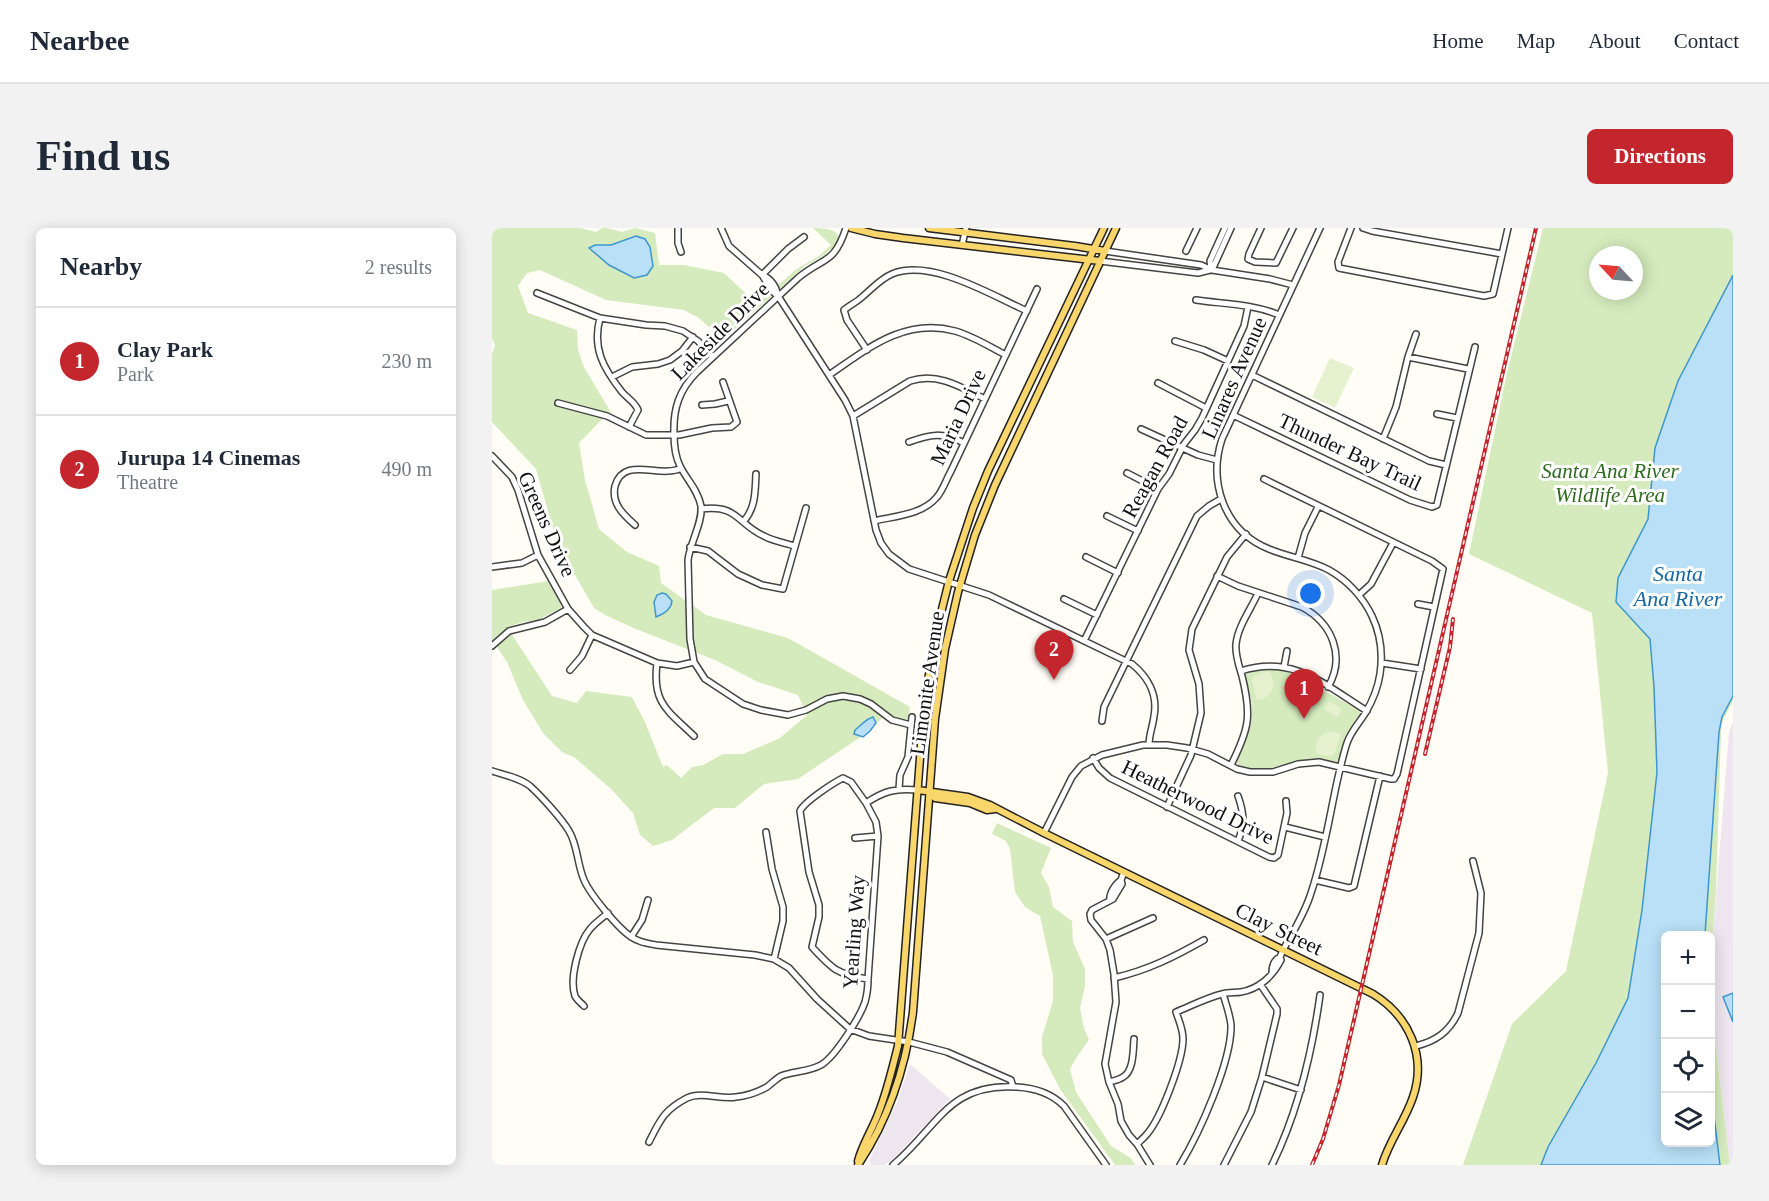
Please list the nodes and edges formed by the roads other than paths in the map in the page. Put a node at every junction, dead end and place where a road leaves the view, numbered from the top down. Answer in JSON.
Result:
{"nodes":[{"id":1,"x":678,"y":228,"type":"edge"},
{"id":2,"x":721,"y":228,"type":"edge"},
{"id":3,"x":846,"y":228,"type":"edge"},
{"id":4,"x":851,"y":228,"type":"edge"},
{"id":5,"x":929,"y":228,"type":"edge"},
{"id":6,"x":1104,"y":228,"type":"edge"},
{"id":7,"x":1116,"y":228,"type":"edge"},
{"id":8,"x":1187,"y":228,"type":"edge"},
{"id":9,"x":1225,"y":228,"type":"edge"},
{"id":10,"x":1231,"y":228,"type":"edge"},
{"id":11,"x":1261,"y":228,"type":"edge"},
{"id":12,"x":1293,"y":228,"type":"edge"},
{"id":13,"x":1320,"y":228,"type":"edge"},
{"id":14,"x":1352,"y":228,"type":"edge"},
{"id":15,"x":1363,"y":228,"type":"edge"},
{"id":16,"x":1508,"y":228,"type":"edge"},
{"id":17,"x":1196,"y":230,"type":"edge"},
{"id":18,"x":966,"y":231,"type":"edge"},
{"id":19,"x":804,"y":237,"type":"dead end"},
{"id":20,"x":962,"y":245,"type":"junction"},
{"id":21,"x":1094,"y":249,"type":"junction"},
{"id":22,"x":1105,"y":251,"type":"junction"},
{"id":23,"x":1186,"y":251,"type":"dead end"},
{"id":24,"x":681,"y":252,"type":"dead end"},
{"id":25,"x":1503,"y":254,"type":"junction"},
{"id":26,"x":1089,"y":259,"type":"junction"},
{"id":27,"x":1100,"y":261,"type":"junction"},
{"id":28,"x":1212,"y":270,"type":"junction"},
{"id":29,"x":762,"y":274,"type":"junction"},
{"id":30,"x":1293,"y":285,"type":"junction"},
{"id":31,"x":1037,"y":289,"type":"dead end"},
{"id":32,"x":537,"y":293,"type":"dead end"},
{"id":33,"x":778,"y":296,"type":"junction"},
{"id":34,"x":1196,"y":300,"type":"dead end"},
{"id":35,"x":1248,"y":307,"type":"junction"},
{"id":36,"x":1027,"y":311,"type":"junction"},
{"id":37,"x":1279,"y":315,"type":"junction"},
{"id":38,"x":600,"y":318,"type":"junction"},
{"id":39,"x":1416,"y":334,"type":"dead end"},
{"id":40,"x":693,"y":337,"type":"junction"},
{"id":41,"x":1175,"y":341,"type":"dead end"},
{"id":42,"x":1475,"y":347,"type":"dead end"},
{"id":43,"x":867,"y":350,"type":"junction"},
{"id":44,"x":1006,"y":355,"type":"junction"},
{"id":45,"x":713,"y":357,"type":"junction"},
{"id":46,"x":1408,"y":357,"type":"junction"},
{"id":47,"x":1228,"y":361,"type":"junction"},
{"id":48,"x":1468,"y":369,"type":"junction"},
{"id":49,"x":829,"y":375,"type":"junction"},
{"id":50,"x":1252,"y":375,"type":"junction"},
{"id":51,"x":612,"y":377,"type":"junction"},
{"id":52,"x":723,"y":382,"type":"dead end"},
{"id":53,"x":1158,"y":383,"type":"dead end"},
{"id":54,"x":985,"y":399,"type":"junction"},
{"id":55,"x":728,"y":401,"type":"junction"},
{"id":56,"x":558,"y":403,"type":"dead end"},
{"id":57,"x":702,"y":405,"type":"dead end"},
{"id":58,"x":1206,"y":408,"type":"junction"},
{"id":59,"x":1437,"y":414,"type":"dead end"},
{"id":60,"x":1233,"y":415,"type":"junction"},
{"id":61,"x":853,"y":416,"type":"junction"},
{"id":62,"x":1457,"y":418,"type":"junction"},
{"id":63,"x":629,"y":427,"type":"junction"},
{"id":64,"x":1141,"y":429,"type":"dead end"},
{"id":65,"x":674,"y":436,"type":"junction"},
{"id":66,"x":1383,"y":438,"type":"junction"},
{"id":67,"x":909,"y":442,"type":"dead end"},
{"id":68,"x":964,"y":443,"type":"junction"},
{"id":69,"x":1182,"y":448,"type":"junction"},
{"id":70,"x":492,"y":456,"type":"edge"},
{"id":71,"x":1217,"y":460,"type":"junction"},
{"id":72,"x":1446,"y":465,"type":"junction"},
{"id":73,"x":681,"y":468,"type":"junction"},
{"id":74,"x":756,"y":474,"type":"dead end"},
{"id":75,"x":1127,"y":474,"type":"dead end"},
{"id":76,"x":1263,"y":479,"type":"dead end"},
{"id":77,"x":1158,"y":489,"type":"junction"},
{"id":78,"x":1221,"y":499,"type":"junction"},
{"id":79,"x":1318,"y":507,"type":"junction"},
{"id":80,"x":806,"y":508,"type":"dead end"},
{"id":81,"x":701,"y":509,"type":"junction"},
{"id":82,"x":1107,"y":516,"type":"dead end"},
{"id":83,"x":744,"y":521,"type":"junction"},
{"id":84,"x":874,"y":521,"type":"junction"},
{"id":85,"x":636,"y":525,"type":"dead end"},
{"id":86,"x":1138,"y":531,"type":"junction"},
{"id":87,"x":1246,"y":534,"type":"junction"},
{"id":88,"x":1393,"y":543,"type":"junction"},
{"id":89,"x":795,"y":546,"type":"junction"},
{"id":90,"x":690,"y":547,"type":"junction"},
{"id":91,"x":538,"y":555,"type":"junction"},
{"id":92,"x":1086,"y":557,"type":"dead end"},
{"id":93,"x":1298,"y":558,"type":"junction"},
{"id":94,"x":492,"y":567,"type":"edge"},
{"id":95,"x":1118,"y":573,"type":"junction"},
{"id":96,"x":1217,"y":576,"type":"junction"},
{"id":97,"x":949,"y":581,"type":"junction"},
{"id":98,"x":960,"y":585,"type":"junction"},
{"id":99,"x":1258,"y":593,"type":"junction"},
{"id":100,"x":1359,"y":595,"type":"junction"},
{"id":101,"x":1064,"y":599,"type":"dead end"},
{"id":102,"x":1418,"y":604,"type":"dead end"},
{"id":103,"x":1434,"y":607,"type":"junction"},
{"id":104,"x":568,"y":609,"type":"junction"},
{"id":105,"x":1097,"y":615,"type":"junction"},
{"id":106,"x":592,"y":635,"type":"junction"},
{"id":107,"x":1084,"y":641,"type":"junction"},
{"id":108,"x":492,"y":646,"type":"edge"},
{"id":109,"x":1287,"y":651,"type":"dead end"},
{"id":110,"x":694,"y":662,"type":"junction"},
{"id":111,"x":1127,"y":662,"type":"junction"},
{"id":112,"x":657,"y":663,"type":"junction"},
{"id":113,"x":1382,"y":663,"type":"junction"},
{"id":114,"x":1284,"y":667,"type":"junction"},
{"id":115,"x":1421,"y":669,"type":"junction"},
{"id":116,"x":570,"y":670,"type":"dead end"},
{"id":117,"x":1241,"y":671,"type":"junction"},
{"id":118,"x":1328,"y":687,"type":"junction"},
{"id":119,"x":1367,"y":711,"type":"junction"},
{"id":120,"x":912,"y":717,"type":"dead end"},
{"id":121,"x":1102,"y":721,"type":"dead end"},
{"id":122,"x":911,"y":725,"type":"junction"},
{"id":123,"x":694,"y":736,"type":"dead end"},
{"id":124,"x":1149,"y":745,"type":"junction"},
{"id":125,"x":1192,"y":750,"type":"junction"},
{"id":126,"x":1093,"y":758,"type":"junction"},
{"id":127,"x":1231,"y":765,"type":"junction"},
{"id":128,"x":1341,"y":767,"type":"junction"},
{"id":129,"x":492,"y":771,"type":"edge"},
{"id":130,"x":1380,"y":776,"type":"junction"},
{"id":131,"x":899,"y":789,"type":"junction"},
{"id":132,"x":918,"y":790,"type":"junction"},
{"id":133,"x":929,"y":792,"type":"junction"},
{"id":134,"x":1238,"y":796,"type":"dead end"},
{"id":135,"x":1286,"y":801,"type":"dead end"},
{"id":136,"x":866,"y":803,"type":"junction"},
{"id":137,"x":1167,"y":807,"type":"junction"},
{"id":138,"x":1285,"y":827,"type":"junction"},
{"id":139,"x":766,"y":832,"type":"dead end"},
{"id":140,"x":1044,"y":833,"type":"junction"},
{"id":141,"x":878,"y":836,"type":"junction"},
{"id":142,"x":1324,"y":837,"type":"junction"},
{"id":143,"x":855,"y":838,"type":"dead end"},
{"id":144,"x":1238,"y":841,"type":"junction"},
{"id":145,"x":914,"y":848,"type":"junction"},
{"id":146,"x":1473,"y":861,"type":"dead end"},
{"id":147,"x":1125,"y":873,"type":"junction"},
{"id":148,"x":1315,"y":880,"type":"junction"},
{"id":149,"x":648,"y":900,"type":"dead end"},
{"id":150,"x":921,"y":907,"type":"junction"},
{"id":151,"x":608,"y":914,"type":"junction"},
{"id":152,"x":1153,"y":918,"type":"dead end"},
{"id":153,"x":631,"y":937,"type":"junction"},
{"id":154,"x":1106,"y":939,"type":"junction"},
{"id":155,"x":1204,"y":940,"type":"dead end"},
{"id":156,"x":1281,"y":954,"type":"junction"},
{"id":157,"x":774,"y":959,"type":"junction"},
{"id":158,"x":1114,"y":978,"type":"junction"},
{"id":159,"x":868,"y":980,"type":"junction"},
{"id":160,"x":1260,"y":984,"type":"junction"},
{"id":161,"x":1222,"y":994,"type":"junction"},
{"id":162,"x":1320,"y":995,"type":"dead end"},
{"id":163,"x":584,"y":1006,"type":"dead end"},
{"id":164,"x":850,"y":1029,"type":"junction"},
{"id":165,"x":1134,"y":1039,"type":"dead end"},
{"id":166,"x":899,"y":1040,"type":"junction"},
{"id":167,"x":909,"y":1042,"type":"junction"},
{"id":168,"x":1416,"y":1046,"type":"junction"},
{"id":169,"x":1262,"y":1077,"type":"junction"},
{"id":170,"x":1109,"y":1082,"type":"junction"},
{"id":171,"x":1013,"y":1087,"type":"junction"},
{"id":172,"x":1300,"y":1090,"type":"junction"},
{"id":173,"x":649,"y":1142,"type":"dead end"},
{"id":174,"x":1137,"y":1144,"type":"junction"},
{"id":175,"x":858,"y":1165,"type":"edge"},
{"id":176,"x":893,"y":1165,"type":"edge"},
{"id":177,"x":1106,"y":1165,"type":"edge"},
{"id":178,"x":1150,"y":1165,"type":"edge"},
{"id":179,"x":1180,"y":1165,"type":"edge"},
{"id":180,"x":1224,"y":1165,"type":"edge"},
{"id":181,"x":1272,"y":1165,"type":"edge"},
{"id":182,"x":1382,"y":1165,"type":"edge"}],
"edges":[{"from":1,"to":24,"type":"street"},
{"from":2,"to":29,"type":"street"},
{"from":3,"to":33,"type":"street","name":"Lakeside Drive"},
{"from":4,"to":20,"type":"main road"},
{"from":5,"to":18,"type":"main road"},
{"from":6,"to":21,"type":"main road","name":"Limonite Avenue"},
{"from":7,"to":22,"type":"main road","name":"Limonite Avenue"},
{"from":8,"to":17,"type":"street"},
{"from":9,"to":28,"type":"street"},
{"from":10,"to":28,"type":"street"},
{"from":11,"to":12,"type":"street"},
{"from":13,"to":30,"type":"street","name":"Linares Avenue"},
{"from":14,"to":25,"type":"street"},
{"from":15,"to":25,"type":"street"},
{"from":16,"to":25,"type":"street"},
{"from":17,"to":23,"type":"street"},
{"from":18,"to":20,"type":"street"},
{"from":18,"to":21,"type":"main road"},
{"from":19,"to":29,"type":"street"},
{"from":20,"to":26,"type":"main road"},
{"from":21,"to":22,"type":"main road"},
{"from":21,"to":26,"type":"main road","name":"Limonite Avenue"},
{"from":22,"to":27,"type":"main road","name":"Limonite Avenue"},
{"from":22,"to":28,"type":"street"},
{"from":26,"to":27,"type":"main road"},
{"from":26,"to":97,"type":"main road","name":"Limonite Avenue"},
{"from":27,"to":28,"type":"street"},
{"from":27,"to":98,"type":"main road","name":"Limonite Avenue"},
{"from":28,"to":30,"type":"street"},
{"from":29,"to":33,"type":"street"},
{"from":30,"to":37,"type":"street","name":"Linares Avenue"},
{"from":31,"to":36,"type":"street","name":"Maria Drive"},
{"from":32,"to":38,"type":"street"},
{"from":33,"to":45,"type":"street","name":"Lakeside Drive"},
{"from":33,"to":49,"type":"street"},
{"from":34,"to":35,"type":"street"},
{"from":35,"to":37,"type":"street"},
{"from":35,"to":47,"type":"street","name":"Reagan Road"},
{"from":36,"to":43,"type":"street"},
{"from":36,"to":44,"type":"street","name":"Maria Drive"},
{"from":37,"to":50,"type":"street","name":"Linares Avenue"},
{"from":38,"to":40,"type":"street"},
{"from":38,"to":51,"type":"street"},
{"from":39,"to":46,"type":"street"},
{"from":40,"to":45,"type":"street"},
{"from":40,"to":51,"type":"street"},
{"from":41,"to":47,"type":"street"},
{"from":42,"to":48,"type":"street","name":"Thunder Bay Trail"},
{"from":43,"to":44,"type":"street"},
{"from":43,"to":49,"type":"street"},
{"from":44,"to":54,"type":"street","name":"Maria Drive"},
{"from":45,"to":65,"type":"street","name":"Lakeside Drive"},
{"from":46,"to":48,"type":"street"},
{"from":46,"to":66,"type":"street"},
{"from":47,"to":58,"type":"street","name":"Reagan Road"},
{"from":48,"to":62,"type":"street","name":"Thunder Bay Trail"},
{"from":49,"to":61,"type":"street"},
{"from":50,"to":60,"type":"street","name":"Linares Avenue"},
{"from":50,"to":66,"type":"street"},
{"from":51,"to":63,"type":"street"},
{"from":52,"to":55,"type":"street"},
{"from":53,"to":58,"type":"street"},
{"from":54,"to":61,"type":"street"},
{"from":54,"to":68,"type":"street","name":"Maria Drive"},
{"from":55,"to":57,"type":"street"},
{"from":55,"to":65,"type":"street"},
{"from":56,"to":63,"type":"street"},
{"from":58,"to":69,"type":"street","name":"Reagan Road"},
{"from":59,"to":62,"type":"street"},
{"from":60,"to":71,"type":"street","name":"Linares Avenue"},
{"from":60,"to":72,"type":"street","name":"Thunder Bay Trail"},
{"from":61,"to":84,"type":"street"},
{"from":62,"to":72,"type":"street","name":"Thunder Bay Trail"},
{"from":63,"to":65,"type":"street"},
{"from":64,"to":69,"type":"street"},
{"from":65,"to":73,"type":"street","name":"Lakeside Drive"},
{"from":66,"to":72,"type":"street"},
{"from":67,"to":68,"type":"street"},
{"from":68,"to":84,"type":"street","name":"Maria Drive"},
{"from":69,"to":71,"type":"street"},
{"from":69,"to":77,"type":"street","name":"Reagan Road"},
{"from":70,"to":91,"type":"street","name":"Greens Drive"},
{"from":71,"to":78,"type":"street","name":"Linares Avenue"},
{"from":73,"to":81,"type":"street","name":"Lakeside Drive"},
{"from":73,"to":85,"type":"street"},
{"from":74,"to":83,"type":"street"},
{"from":75,"to":77,"type":"street"},
{"from":76,"to":79,"type":"street"},
{"from":77,"to":86,"type":"street","name":"Reagan Road"},
{"from":78,"to":87,"type":"street","name":"Linares Avenue"},
{"from":78,"to":111,"type":"street"},
{"from":79,"to":88,"type":"street"},
{"from":79,"to":93,"type":"street"},
{"from":80,"to":89,"type":"street"},
{"from":81,"to":83,"type":"street"},
{"from":81,"to":90,"type":"street"},
{"from":82,"to":86,"type":"street"},
{"from":83,"to":89,"type":"street"},
{"from":84,"to":97,"type":"street"},
{"from":86,"to":95,"type":"street","name":"Reagan Road"},
{"from":87,"to":93,"type":"street","name":"Linares Avenue"},
{"from":87,"to":96,"type":"street"},
{"from":88,"to":100,"type":"street"},
{"from":88,"to":103,"type":"street"},
{"from":89,"to":90,"type":"street"},
{"from":90,"to":110,"type":"street"},
{"from":91,"to":94,"type":"street"},
{"from":91,"to":104,"type":"street","name":"Greens Drive"},
{"from":92,"to":95,"type":"street"},
{"from":93,"to":100,"type":"street","name":"Linares Avenue"},
{"from":95,"to":105,"type":"street","name":"Reagan Road"},
{"from":96,"to":99,"type":"street"},
{"from":96,"to":125,"type":"street"},
{"from":97,"to":98,"type":"street"},
{"from":97,"to":132,"type":"main road","name":"Limonite Avenue"},
{"from":98,"to":107,"type":"street"},
{"from":98,"to":133,"type":"main road","name":"Limonite Avenue"},
{"from":99,"to":117,"type":"street"},
{"from":99,"to":118,"type":"street"},
{"from":100,"to":113,"type":"street","name":"Linares Avenue"},
{"from":101,"to":105,"type":"street"},
{"from":102,"to":103,"type":"street"},
{"from":103,"to":115,"type":"street"},
{"from":104,"to":106,"type":"street","name":"Greens Drive"},
{"from":104,"to":108,"type":"street"},
{"from":105,"to":107,"type":"street","name":"Reagan Road"},
{"from":106,"to":112,"type":"street","name":"Greens Drive"},
{"from":106,"to":116,"type":"street"},
{"from":107,"to":111,"type":"street"},
{"from":109,"to":114,"type":"street"},
{"from":110,"to":112,"type":"street","name":"Greens Drive"},
{"from":110,"to":122,"type":"street"},
{"from":111,"to":121,"type":"street"},
{"from":111,"to":124,"type":"street"},
{"from":112,"to":123,"type":"street"},
{"from":113,"to":115,"type":"street"},
{"from":113,"to":119,"type":"street","name":"Linares Avenue"},
{"from":114,"to":117,"type":"street"},
{"from":114,"to":118,"type":"street"},
{"from":115,"to":130,"type":"street"},
{"from":117,"to":127,"type":"street"},
{"from":118,"to":119,"type":"street"},
{"from":119,"to":128,"type":"street","name":"Linares Avenue"},
{"from":120,"to":122,"type":"street"},
{"from":122,"to":131,"type":"street"},
{"from":124,"to":125,"type":"street"},
{"from":124,"to":126,"type":"street"},
{"from":125,"to":127,"type":"street"},
{"from":125,"to":137,"type":"street"},
{"from":126,"to":137,"type":"street","name":"Heatherwood Drive"},
{"from":126,"to":140,"type":"street"},
{"from":127,"to":128,"type":"street"},
{"from":128,"to":130,"type":"street"},
{"from":128,"to":142,"type":"street","name":"Linares Avenue"},
{"from":129,"to":151,"type":"street"},
{"from":130,"to":148,"type":"street"},
{"from":131,"to":132,"type":"street","name":"Clay Street"},
{"from":131,"to":136,"type":"street","name":"Clay Street"},
{"from":132,"to":133,"type":"main road","name":"Clay Street"},
{"from":132,"to":145,"type":"main road","name":"Limonite Avenue"},
{"from":133,"to":140,"type":"main road","name":"Clay Street"},
{"from":133,"to":150,"type":"main road","name":"Limonite Avenue"},
{"from":134,"to":144,"type":"street"},
{"from":135,"to":138,"type":"street","name":"Heatherwood Drive"},
{"from":136,"to":141,"type":"street","name":"Yearling Way"},
{"from":136,"to":159,"type":"street","name":"Yearling Way"},
{"from":137,"to":144,"type":"street","name":"Heatherwood Drive"},
{"from":138,"to":142,"type":"street"},
{"from":138,"to":144,"type":"street","name":"Heatherwood Drive"},
{"from":139,"to":157,"type":"street"},
{"from":140,"to":147,"type":"main road","name":"Clay Street"},
{"from":141,"to":143,"type":"street"},
{"from":141,"to":159,"type":"street","name":"Yearling Way"},
{"from":142,"to":148,"type":"street","name":"Linares Avenue"},
{"from":145,"to":150,"type":"main road"},
{"from":145,"to":166,"type":"main road","name":"Limonite Avenue"},
{"from":146,"to":168,"type":"street"},
{"from":147,"to":154,"type":"street"},
{"from":147,"to":156,"type":"main road","name":"Clay Street"},
{"from":148,"to":156,"type":"street","name":"Linares Avenue"},
{"from":149,"to":153,"type":"street"},
{"from":150,"to":167,"type":"main road","name":"Limonite Avenue"},
{"from":151,"to":153,"type":"street"},
{"from":151,"to":163,"type":"street"},
{"from":152,"to":154,"type":"street"},
{"from":153,"to":157,"type":"street"},
{"from":154,"to":158,"type":"street"},
{"from":155,"to":158,"type":"street"},
{"from":156,"to":160,"type":"street","name":"Linares Avenue"},
{"from":156,"to":168,"type":"main road","name":"Clay Street"},
{"from":157,"to":164,"type":"street"},
{"from":158,"to":170,"type":"street"},
{"from":159,"to":164,"type":"street","name":"Yearling Way"},
{"from":160,"to":161,"type":"street"},
{"from":160,"to":169,"type":"street"},
{"from":161,"to":174,"type":"street"},
{"from":161,"to":179,"type":"street"},
{"from":162,"to":172,"type":"street"},
{"from":164,"to":166,"type":"street"},
{"from":164,"to":173,"type":"street","name":"Yearling Way"},
{"from":165,"to":170,"type":"street"},
{"from":166,"to":167,"type":"street"},
{"from":166,"to":175,"type":"main road","name":"Limonite Avenue"},
{"from":167,"to":171,"type":"street"},
{"from":167,"to":175,"type":"main road","name":"Limonite Avenue"},
{"from":168,"to":182,"type":"main road","name":"Clay Street"},
{"from":169,"to":172,"type":"street"},
{"from":169,"to":180,"type":"street"},
{"from":170,"to":174,"type":"street"},
{"from":171,"to":176,"type":"street"},
{"from":171,"to":177,"type":"street"},
{"from":172,"to":181,"type":"street"},
{"from":174,"to":178,"type":"street"}]}
